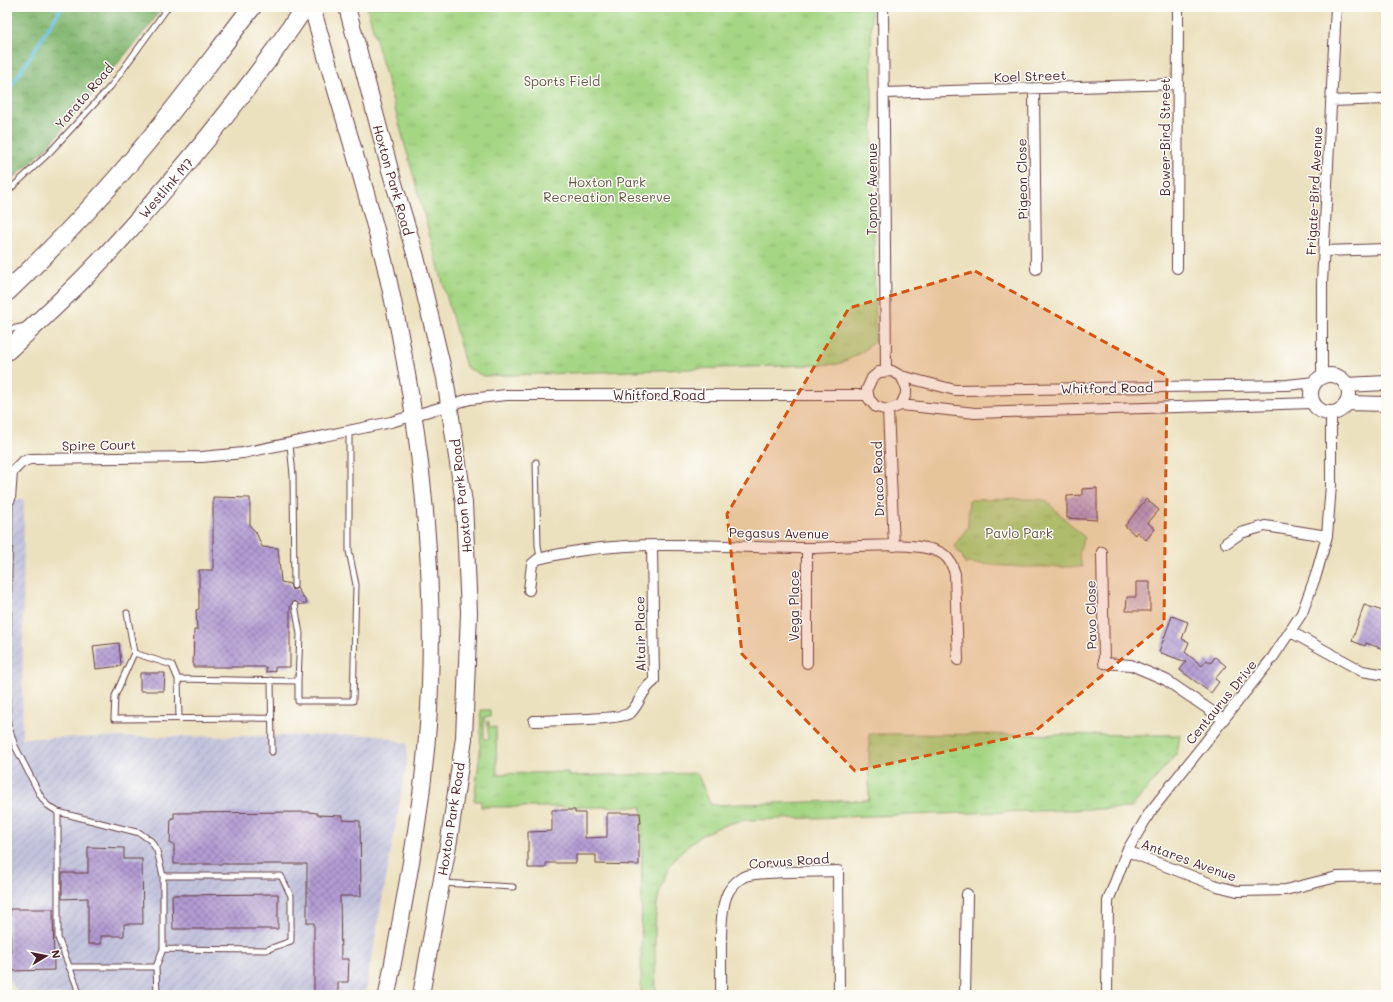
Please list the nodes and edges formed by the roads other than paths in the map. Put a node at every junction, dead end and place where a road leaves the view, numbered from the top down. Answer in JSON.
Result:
{"nodes":[{"id":1,"x":168,"y":7,"type":"edge"},
{"id":2,"x":252,"y":7,"type":"edge"},
{"id":3,"x":305,"y":7,"type":"edge"},
{"id":4,"x":312,"y":7,"type":"edge"},
{"id":5,"x":347,"y":7,"type":"edge"},
{"id":6,"x":883,"y":7,"type":"edge"},
{"id":7,"x":1178,"y":7,"type":"edge"},
{"id":8,"x":1336,"y":7,"type":"edge"},
{"id":9,"x":1178,"y":84,"type":"junction"},
{"id":10,"x":1034,"y":89,"type":"junction"},
{"id":11,"x":884,"y":93,"type":"junction"},
{"id":12,"x":1386,"y":99,"type":"edge"},
{"id":13,"x":1332,"y":101,"type":"junction"},
{"id":14,"x":7,"y":192,"type":"edge"},
{"id":15,"x":1386,"y":250,"type":"edge"},
{"id":16,"x":1324,"y":251,"type":"junction"},
{"id":17,"x":1177,"y":268,"type":"dead end"},
{"id":18,"x":1036,"y":269,"type":"dead end"},
{"id":19,"x":7,"y":292,"type":"edge"},
{"id":20,"x":42,"y":318,"type":"junction"},
{"id":21,"x":7,"y":330,"type":"edge"},
{"id":22,"x":7,"y":351,"type":"edge"},
{"id":23,"x":886,"y":371,"type":"junction"},
{"id":24,"x":901,"y":376,"type":"junction"},
{"id":25,"x":1319,"y":379,"type":"junction"},
{"id":26,"x":1386,"y":383,"type":"edge"},
{"id":27,"x":1346,"y":385,"type":"junction"},
{"id":28,"x":868,"y":395,"type":"junction"},
{"id":29,"x":1312,"y":403,"type":"junction"},
{"id":30,"x":1347,"y":403,"type":"junction"},
{"id":31,"x":450,"y":404,"type":"junction"},
{"id":32,"x":1386,"y":404,"type":"edge"},
{"id":33,"x":901,"y":405,"type":"junction"},
{"id":34,"x":888,"y":410,"type":"junction"},
{"id":35,"x":1331,"y":414,"type":"junction"},
{"id":36,"x":414,"y":415,"type":"junction"},
{"id":37,"x":349,"y":431,"type":"junction"},
{"id":38,"x":290,"y":445,"type":"junction"},
{"id":39,"x":536,"y":462,"type":"dead end"},
{"id":40,"x":10,"y":499,"type":"joint"},
{"id":41,"x":1327,"y":536,"type":"junction"},
{"id":42,"x":1226,"y":544,"type":"dead end"},
{"id":43,"x":652,"y":546,"type":"junction"},
{"id":44,"x":894,"y":546,"type":"junction"},
{"id":45,"x":807,"y":548,"type":"junction"},
{"id":46,"x":1102,"y":552,"type":"dead end"},
{"id":47,"x":540,"y":558,"type":"junction"},
{"id":48,"x":294,"y":586,"type":"dead end"},
{"id":49,"x":529,"y":590,"type":"dead end"},
{"id":50,"x":296,"y":605,"type":"dead end"},
{"id":51,"x":127,"y":613,"type":"dead end"},
{"id":52,"x":1291,"y":632,"type":"junction"},
{"id":53,"x":134,"y":653,"type":"junction"},
{"id":54,"x":958,"y":660,"type":"dead end"},
{"id":55,"x":807,"y":664,"type":"dead end"},
{"id":56,"x":1386,"y":675,"type":"edge"},
{"id":57,"x":178,"y":679,"type":"junction"},
{"id":58,"x":271,"y":680,"type":"junction"},
{"id":59,"x":298,"y":681,"type":"junction"},
{"id":60,"x":179,"y":718,"type":"junction"},
{"id":61,"x":271,"y":718,"type":"junction"},
{"id":62,"x":1223,"y":719,"type":"junction"},
{"id":63,"x":534,"y":721,"type":"dead end"},
{"id":64,"x":272,"y":752,"type":"dead end"},
{"id":65,"x":58,"y":812,"type":"junction"},
{"id":66,"x":1127,"y":851,"type":"junction"},
{"id":67,"x":163,"y":876,"type":"junction"},
{"id":68,"x":1386,"y":876,"type":"edge"},
{"id":69,"x":441,"y":883,"type":"junction"},
{"id":70,"x":513,"y":887,"type":"dead end"},
{"id":71,"x":967,"y":894,"type":"dead end"},
{"id":72,"x":163,"y":950,"type":"junction"},
{"id":73,"x":69,"y":967,"type":"junction"},
{"id":74,"x":156,"y":967,"type":"junction"},
{"id":75,"x":79,"y":995,"type":"edge"},
{"id":76,"x":157,"y":995,"type":"edge"},
{"id":77,"x":387,"y":995,"type":"edge"},
{"id":78,"x":421,"y":995,"type":"edge"},
{"id":79,"x":721,"y":995,"type":"edge"},
{"id":80,"x":839,"y":995,"type":"edge"},
{"id":81,"x":965,"y":995,"type":"edge"},
{"id":82,"x":1107,"y":995,"type":"edge"}],
"edges":[{"from":1,"to":14,"type":"lane","name":"Yarato Road"},
{"from":2,"to":19,"type":"highway"},
{"from":3,"to":20,"type":"highway","name":"Westlink M7"},
{"from":4,"to":36,"type":"main road"},
{"from":5,"to":31,"type":"main road","name":"Hoxton Park Road"},
{"from":6,"to":11,"type":"street","name":"Topnot Avenue"},
{"from":7,"to":9,"type":"street","name":"Bower-Bird Street"},
{"from":8,"to":13,"type":"street","name":"Frigate-Bird Avenue"},
{"from":9,"to":10,"type":"street","name":"Koel Street"},
{"from":9,"to":17,"type":"street","name":"Bower-Bird Street"},
{"from":10,"to":11,"type":"street","name":"Koel Street"},
{"from":10,"to":18,"type":"street","name":"Pigeon Close"},
{"from":11,"to":23,"type":"street","name":"Topnot Avenue"},
{"from":12,"to":13,"type":"street"},
{"from":13,"to":16,"type":"street","name":"Frigate-Bird Avenue"},
{"from":15,"to":16,"type":"street"},
{"from":16,"to":25,"type":"street","name":"Frigate-Bird Avenue"},
{"from":20,"to":21,"type":"lane"},
{"from":20,"to":22,"type":"highway","name":"Westlink M7"},
{"from":23,"to":24,"type":"street"},
{"from":23,"to":28,"type":"street"},
{"from":24,"to":25,"type":"street","name":"Whitford Road"},
{"from":24,"to":33,"type":"street"},
{"from":25,"to":27,"type":"street"},
{"from":25,"to":29,"type":"street"},
{"from":26,"to":27,"type":"street"},
{"from":27,"to":30,"type":"street"},
{"from":28,"to":31,"type":"street","name":"Whitford Road"},
{"from":28,"to":34,"type":"street"},
{"from":29,"to":33,"type":"street","name":"Whitford Road"},
{"from":29,"to":35,"type":"street"},
{"from":30,"to":32,"type":"street"},
{"from":30,"to":35,"type":"street"},
{"from":31,"to":36,"type":"street","name":"Spire Court"},
{"from":31,"to":69,"type":"main road","name":"Hoxton Park Road"},
{"from":33,"to":34,"type":"street"},
{"from":34,"to":44,"type":"street","name":"Draco Road"},
{"from":35,"to":41,"type":"street","name":"Centaurus Drive"},
{"from":36,"to":37,"type":"street","name":"Spire Court"},
{"from":36,"to":77,"type":"main road"},
{"from":37,"to":38,"type":"street","name":"Spire Court"},
{"from":37,"to":59,"type":"lane"},
{"from":38,"to":40,"type":"street","name":"Spire Court"},
{"from":38,"to":48,"type":"lane"},
{"from":39,"to":47,"type":"lane"},
{"from":40,"to":65,"type":"lane","name":"Spire Court"},
{"from":41,"to":42,"type":"street"},
{"from":41,"to":52,"type":"street","name":"Centaurus Drive"},
{"from":43,"to":45,"type":"street","name":"Pegasus Avenue"},
{"from":43,"to":47,"type":"street","name":"Pegasus Avenue"},
{"from":43,"to":63,"type":"street","name":"Altair Place"},
{"from":44,"to":45,"type":"street","name":"Pegasus Avenue"},
{"from":44,"to":54,"type":"street","name":"Pegasus Avenue"},
{"from":45,"to":55,"type":"street","name":"Vega Place"},
{"from":46,"to":62,"type":"street","name":"Pavo Close"},
{"from":47,"to":49,"type":"street"},
{"from":50,"to":59,"type":"lane"},
{"from":51,"to":53,"type":"lane"},
{"from":52,"to":56,"type":"street"},
{"from":52,"to":62,"type":"street","name":"Centaurus Drive"},
{"from":53,"to":57,"type":"lane"},
{"from":53,"to":60,"type":"lane"},
{"from":57,"to":58,"type":"lane"},
{"from":57,"to":60,"type":"lane"},
{"from":58,"to":59,"type":"lane"},
{"from":58,"to":61,"type":"lane"},
{"from":60,"to":61,"type":"lane"},
{"from":61,"to":64,"type":"lane"},
{"from":62,"to":66,"type":"street","name":"Centaurus Drive"},
{"from":65,"to":67,"type":"lane"},
{"from":65,"to":73,"type":"lane"},
{"from":66,"to":68,"type":"street","name":"Antares Avenue"},
{"from":66,"to":82,"type":"street","name":"Centaurus Drive"},
{"from":67,"to":72,"type":"lane"},
{"from":67,"to":72,"type":"lane"},
{"from":69,"to":70,"type":"lane"},
{"from":69,"to":78,"type":"main road","name":"Hoxton Park Road"},
{"from":71,"to":81,"type":"street"},
{"from":72,"to":74,"type":"lane"},
{"from":73,"to":74,"type":"lane"},
{"from":73,"to":75,"type":"lane"},
{"from":74,"to":76,"type":"lane"},
{"from":79,"to":80,"type":"street","name":"Corvus Road"}]}
